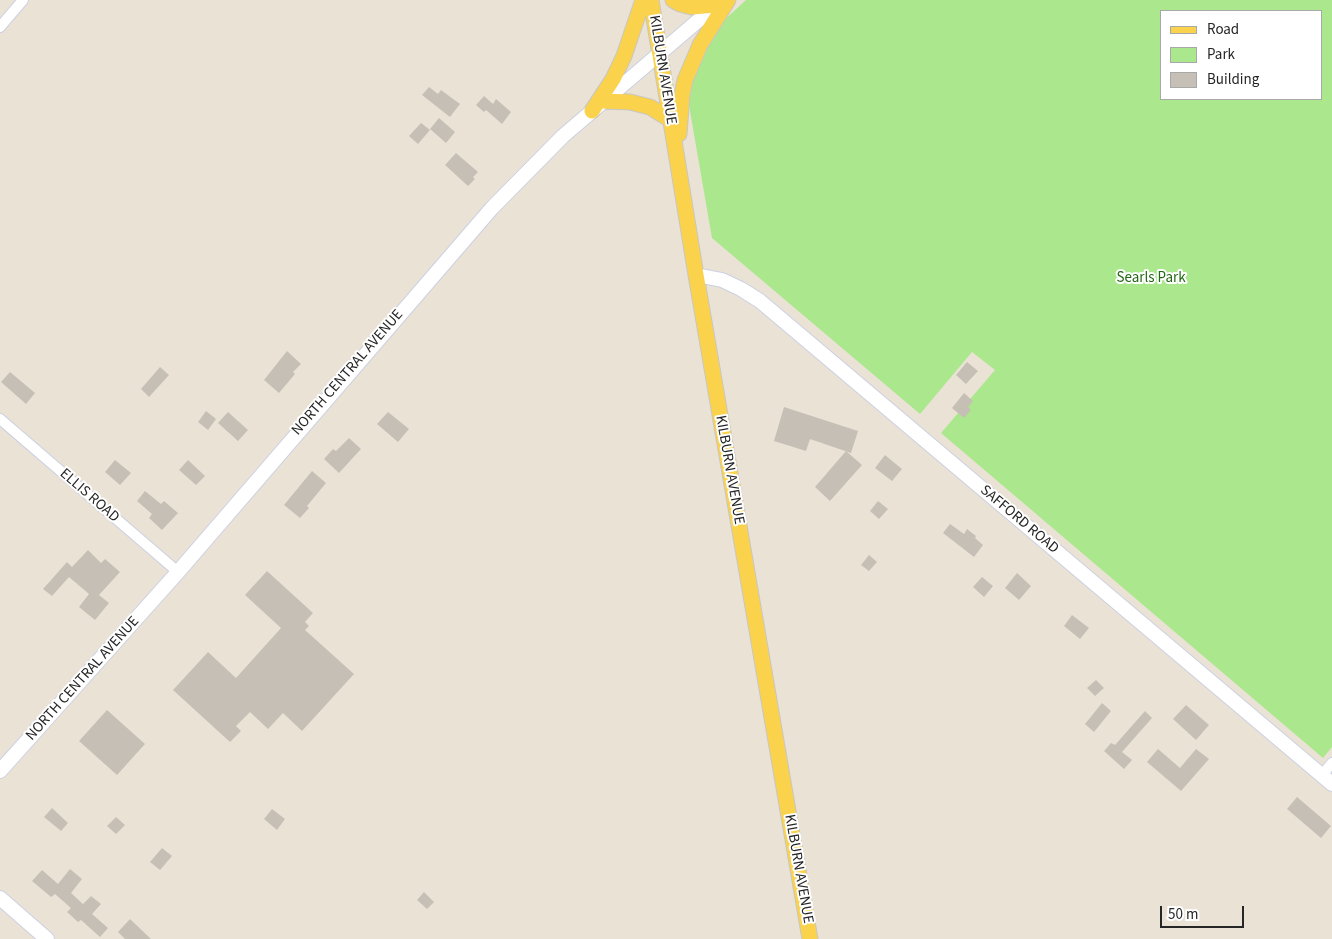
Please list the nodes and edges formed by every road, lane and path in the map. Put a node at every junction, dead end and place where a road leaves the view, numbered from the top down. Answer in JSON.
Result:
{"nodes":[{"id":1,"x":23,"y":0,"type":"edge"},
{"id":2,"x":644,"y":0,"type":"edge"},
{"id":3,"x":651,"y":0,"type":"edge"},
{"id":4,"x":673,"y":0,"type":"edge"},
{"id":5,"x":722,"y":2,"type":"edge"},
{"id":6,"x":0,"y":27,"type":"edge"},
{"id":7,"x":660,"y":52,"type":"junction"},
{"id":8,"x":598,"y":106,"type":"junction"},
{"id":9,"x":671,"y":120,"type":"junction"},
{"id":10,"x":678,"y":163,"type":"junction"},
{"id":11,"x":696,"y":275,"type":"junction"},
{"id":12,"x":0,"y":419,"type":"edge"},
{"id":13,"x":178,"y":572,"type":"junction"},
{"id":14,"x":1332,"y":763,"type":"edge"},
{"id":15,"x":0,"y":771,"type":"edge"},
{"id":16,"x":1327,"y":779,"type":"edge"},
{"id":17,"x":0,"y":898,"type":"edge"},
{"id":18,"x":48,"y":939,"type":"edge"},
{"id":19,"x":810,"y":939,"type":"edge"}],
"edges":[{"from":1,"to":6,"type":"street"},
{"from":2,"to":8,"type":"main road"},
{"from":3,"to":7,"type":"main road","name":"KILBURN AVENUE"},
{"from":4,"to":5,"type":"main road"},
{"from":5,"to":7,"type":"main road","name":"NORTH CENTRAL AVENUE"},
{"from":5,"to":10,"type":"main road"},
{"from":7,"to":8,"type":"main road","name":"NORTH CENTRAL AVENUE"},
{"from":7,"to":9,"type":"main road","name":"KILBURN AVENUE"},
{"from":8,"to":9,"type":"main road"},
{"from":8,"to":13,"type":"main road","name":"NORTH CENTRAL AVENUE"},
{"from":9,"to":10,"type":"main road","name":"KILBURN AVENUE"},
{"from":10,"to":11,"type":"main road","name":"KILBURN AVENUE"},
{"from":11,"to":16,"type":"main road","name":"SAFFORD ROAD"},
{"from":11,"to":19,"type":"main road","name":"KILBURN AVENUE"},
{"from":12,"to":13,"type":"street","name":"ELLIS ROAD"},
{"from":13,"to":15,"type":"main road","name":"NORTH CENTRAL AVENUE"},
{"from":14,"to":16,"type":"street"},
{"from":17,"to":18,"type":"main road"}]}
